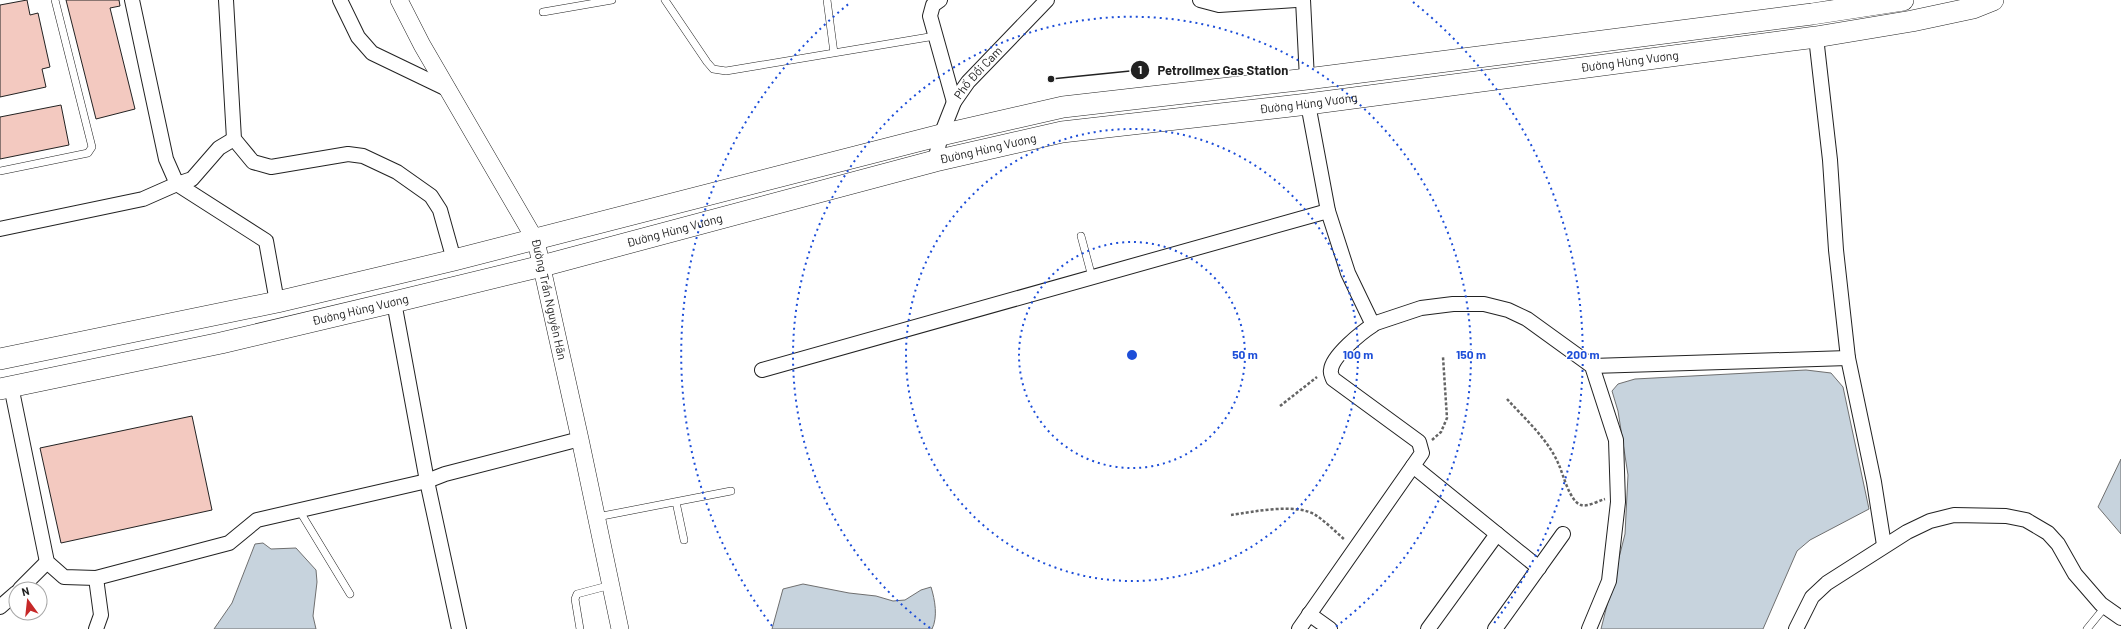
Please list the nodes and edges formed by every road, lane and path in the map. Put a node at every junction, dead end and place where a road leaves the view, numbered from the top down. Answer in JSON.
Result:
{"nodes":[{"id":1,"x":55,"y":0,"type":"edge"},
{"id":2,"x":132,"y":0,"type":"edge"},
{"id":3,"x":226,"y":0,"type":"edge"},
{"id":4,"x":340,"y":0,"type":"edge"},
{"id":5,"x":399,"y":0,"type":"edge"},
{"id":6,"x":612,"y":0,"type":"edge"},
{"id":7,"x":665,"y":0,"type":"edge"},
{"id":8,"x":827,"y":0,"type":"edge"},
{"id":9,"x":940,"y":0,"type":"edge"},
{"id":10,"x":1048,"y":0,"type":"edge"},
{"id":11,"x":1200,"y":0,"type":"edge"},
{"id":12,"x":1296,"y":0,"type":"edge"},
{"id":13,"x":1303,"y":0,"type":"edge"},
{"id":14,"x":1903,"y":0,"type":"edge"},
{"id":15,"x":1994,"y":0,"type":"edge"},
{"id":16,"x":1829,"y":6,"type":"edge"},
{"id":17,"x":543,"y":12,"type":"dead end"},
{"id":18,"x":935,"y":36,"type":"junction"},
{"id":19,"x":1816,"y":37,"type":"junction"},
{"id":20,"x":1562,"y":46,"type":"junction"},
{"id":21,"x":834,"y":53,"type":"junction"},
{"id":22,"x":1565,"y":70,"type":"junction"},
{"id":23,"x":1307,"y":79,"type":"junction"},
{"id":24,"x":449,"y":90,"type":"junction"},
{"id":25,"x":954,"y":102,"type":"junction"},
{"id":26,"x":1308,"y":104,"type":"junction"},
{"id":27,"x":941,"y":135,"type":"junction"},
{"id":28,"x":234,"y":139,"type":"junction"},
{"id":29,"x":934,"y":161,"type":"junction"},
{"id":30,"x":0,"y":171,"type":"edge"},
{"id":31,"x":177,"y":184,"type":"junction"},
{"id":32,"x":1328,"y":211,"type":"junction"},
{"id":33,"x":0,"y":229,"type":"edge"},
{"id":34,"x":1081,"y":236,"type":"dead end"},
{"id":35,"x":536,"y":241,"type":"junction"},
{"id":36,"x":454,"y":260,"type":"junction"},
{"id":37,"x":542,"y":266,"type":"junction"},
{"id":38,"x":1092,"y":277,"type":"junction"},
{"id":39,"x":277,"y":302,"type":"junction"},
{"id":40,"x":394,"y":302,"type":"junction"},
{"id":41,"x":1373,"y":324,"type":"junction"},
{"id":42,"x":1443,"y":357,"type":"dead end"},
{"id":43,"x":1848,"y":358,"type":"junction"},
{"id":44,"x":0,"y":359,"type":"edge"},
{"id":45,"x":1592,"y":366,"type":"junction"},
{"id":46,"x":762,"y":370,"type":"dead end"},
{"id":47,"x":1330,"y":371,"type":"junction"},
{"id":48,"x":5,"y":387,"type":"edge"},
{"id":49,"x":1507,"y":399,"type":"dead end"},
{"id":50,"x":1280,"y":406,"type":"dead end"},
{"id":51,"x":580,"y":439,"type":"junction"},
{"id":52,"x":1421,"y":446,"type":"junction"},
{"id":53,"x":1413,"y":466,"type":"junction"},
{"id":54,"x":427,"y":481,"type":"junction"},
{"id":55,"x":731,"y":491,"type":"dead end"},
{"id":56,"x":1618,"y":494,"type":"junction"},
{"id":57,"x":676,"y":502,"type":"junction"},
{"id":58,"x":300,"y":510,"type":"junction"},
{"id":59,"x":1231,"y":515,"type":"dead end"},
{"id":60,"x":596,"y":517,"type":"junction"},
{"id":61,"x":1497,"y":534,"type":"junction"},
{"id":62,"x":1563,"y":534,"type":"dead end"},
{"id":63,"x":684,"y":540,"type":"dead end"},
{"id":64,"x":1884,"y":545,"type":"junction"},
{"id":65,"x":1355,"y":549,"type":"junction"},
{"id":66,"x":47,"y":562,"type":"junction"},
{"id":67,"x":1539,"y":568,"type":"junction"},
{"id":68,"x":96,"y":578,"type":"junction"},
{"id":69,"x":28,"y":581,"type":"edge"},
{"id":70,"x":611,"y":585,"type":"junction"},
{"id":71,"x":350,"y":594,"type":"dead end"},
{"id":72,"x":8,"y":600,"type":"edge"},
{"id":73,"x":0,"y":607,"type":"edge"},
{"id":74,"x":2105,"y":607,"type":"junction"},
{"id":75,"x":1308,"y":614,"type":"junction"},
{"id":76,"x":2121,"y":618,"type":"edge"},
{"id":77,"x":96,"y":629,"type":"edge"},
{"id":78,"x":459,"y":629,"type":"edge"},
{"id":79,"x":580,"y":629,"type":"edge"},
{"id":80,"x":620,"y":629,"type":"edge"},
{"id":81,"x":1299,"y":629,"type":"edge"},
{"id":82,"x":1330,"y":629,"type":"edge"},
{"id":83,"x":1428,"y":629,"type":"edge"},
{"id":84,"x":1495,"y":629,"type":"edge"},
{"id":85,"x":1589,"y":629,"type":"edge"},
{"id":86,"x":1796,"y":629,"type":"edge"},
{"id":87,"x":2087,"y":629,"type":"edge"}],
"edges":[{"from":1,"to":30,"type":"lane"},
{"from":2,"to":31,"type":"street"},
{"from":3,"to":28,"type":"street"},
{"from":4,"to":24,"type":"street"},
{"from":5,"to":24,"type":"street","name":"Đường Trần Nguyên Hãn"},
{"from":6,"to":17,"type":"lane"},
{"from":7,"to":21,"type":"lane"},
{"from":8,"to":21,"type":"lane"},
{"from":9,"to":18,"type":"street"},
{"from":10,"to":25,"type":"street","name":"Phố Đồi Cam"},
{"from":11,"to":12,"type":"street"},
{"from":13,"to":23,"type":"street"},
{"from":14,"to":16,"type":"main road","name":"Đường Hùng Vương"},
{"from":15,"to":19,"type":"main road","name":"Đường Hùng Vương"},
{"from":16,"to":20,"type":"main road","name":"Đường Hùng Vương"},
{"from":18,"to":21,"type":"lane"},
{"from":18,"to":25,"type":"street"},
{"from":19,"to":22,"type":"main road","name":"Đường Hùng Vương"},
{"from":19,"to":43,"type":"street"},
{"from":20,"to":22,"type":"main road"},
{"from":20,"to":23,"type":"main road","name":"Đường Hùng Vương"},
{"from":22,"to":26,"type":"main road","name":"Đường Hùng Vương"},
{"from":23,"to":27,"type":"main road","name":"Đường Hùng Vương"},
{"from":24,"to":35,"type":"street","name":"Đường Trần Nguyên Hãn"},
{"from":25,"to":27,"type":"street","name":"Phố Đồi Cam"},
{"from":26,"to":29,"type":"main road","name":"Đường Hùng Vương"},
{"from":26,"to":32,"type":"street"},
{"from":27,"to":29,"type":"street","name":"Phố Đồi Cam"},
{"from":27,"to":35,"type":"main road","name":"Đường Hùng Vương"},
{"from":28,"to":31,"type":"street"},
{"from":28,"to":36,"type":"street"},
{"from":29,"to":37,"type":"main road","name":"Đường Hùng Vương"},
{"from":31,"to":33,"type":"street"},
{"from":31,"to":39,"type":"street"},
{"from":32,"to":38,"type":"street"},
{"from":32,"to":41,"type":"street"},
{"from":34,"to":38,"type":"lane"},
{"from":35,"to":36,"type":"main road","name":"Đường Hùng Vương"},
{"from":35,"to":37,"type":"street","name":"Đường Trần Nguyên Hãn"},
{"from":36,"to":39,"type":"main road","name":"Đường Hùng Vương"},
{"from":37,"to":40,"type":"main road","name":"Đường Hùng Vương"},
{"from":37,"to":51,"type":"street","name":"Đường Trần Nguyên Hãn"},
{"from":38,"to":46,"type":"street"},
{"from":39,"to":44,"type":"main road","name":"Đường Hùng Vương"},
{"from":40,"to":48,"type":"main road","name":"Đường Hùng Vương"},
{"from":40,"to":54,"type":"street"},
{"from":41,"to":45,"type":"street"},
{"from":41,"to":47,"type":"street"},
{"from":42,"to":52,"type":"path"},
{"from":43,"to":45,"type":"street"},
{"from":43,"to":64,"type":"street"},
{"from":45,"to":56,"type":"street"},
{"from":47,"to":50,"type":"path"},
{"from":47,"to":52,"type":"street"},
{"from":48,"to":66,"type":"street"},
{"from":49,"to":56,"type":"path"},
{"from":51,"to":54,"type":"street"},
{"from":51,"to":60,"type":"street","name":"Đường Trần Nguyên Hãn"},
{"from":52,"to":53,"type":"street"},
{"from":53,"to":61,"type":"street"},
{"from":53,"to":65,"type":"street"},
{"from":54,"to":58,"type":"street"},
{"from":54,"to":78,"type":"street"},
{"from":55,"to":57,"type":"lane"},
{"from":56,"to":85,"type":"street"},
{"from":57,"to":60,"type":"lane"},
{"from":57,"to":63,"type":"lane"},
{"from":58,"to":68,"type":"street"},
{"from":58,"to":71,"type":"lane"},
{"from":59,"to":65,"type":"path"},
{"from":60,"to":70,"type":"street","name":"Đường Trần Nguyên Hãn"},
{"from":61,"to":67,"type":"street"},
{"from":61,"to":83,"type":"street"},
{"from":62,"to":67,"type":"street"},
{"from":64,"to":74,"type":"street"},
{"from":64,"to":86,"type":"street"},
{"from":65,"to":75,"type":"street"},
{"from":66,"to":68,"type":"street"},
{"from":66,"to":69,"type":"street"},
{"from":67,"to":84,"type":"street"},
{"from":68,"to":77,"type":"street"},
{"from":70,"to":79,"type":"lane"},
{"from":70,"to":80,"type":"street","name":"Đường Trần Nguyên Hãn"},
{"from":72,"to":73,"type":"street"},
{"from":74,"to":76,"type":"street"},
{"from":74,"to":87,"type":"lane"},
{"from":75,"to":81,"type":"street"},
{"from":75,"to":82,"type":"street"}]}
